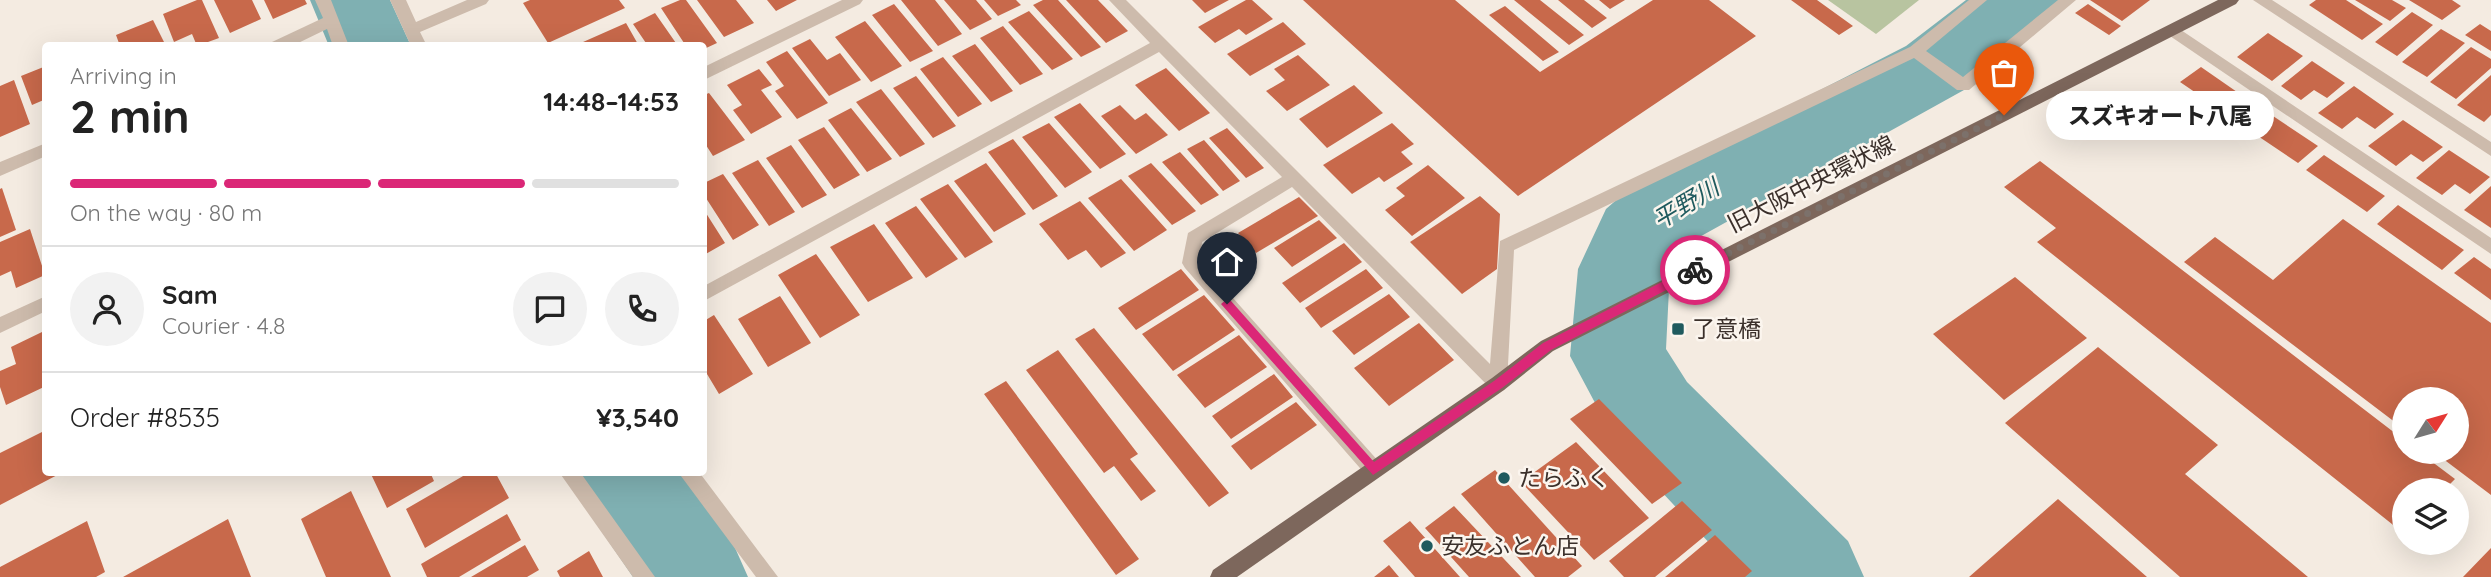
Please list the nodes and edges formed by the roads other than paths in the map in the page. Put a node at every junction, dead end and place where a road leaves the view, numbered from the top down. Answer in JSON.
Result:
{"nodes":[{"id":1,"x":323,"y":0,"type":"edge"},
{"id":2,"x":398,"y":0,"type":"edge"},
{"id":3,"x":481,"y":0,"type":"edge"},
{"id":4,"x":855,"y":0,"type":"edge"},
{"id":5,"x":1117,"y":0,"type":"edge"},
{"id":6,"x":1979,"y":0,"type":"edge"},
{"id":7,"x":2068,"y":0,"type":"edge"},
{"id":8,"x":2231,"y":0,"type":"edge"},
{"id":9,"x":2261,"y":0,"type":"edge"},
{"id":10,"x":331,"y":21,"type":"junction"},
{"id":11,"x":411,"y":30,"type":"junction"},
{"id":12,"x":2172,"y":30,"type":"junction"},
{"id":13,"x":286,"y":42,"type":"edge"},
{"id":14,"x":339,"y":42,"type":"edge"},
{"id":15,"x":417,"y":42,"type":"edge"},
{"id":16,"x":1160,"y":44,"type":"junction"},
{"id":17,"x":1915,"y":51,"type":"junction"},
{"id":18,"x":707,"y":73,"type":"edge"},
{"id":19,"x":2491,"y":150,"type":"edge"},
{"id":20,"x":42,"y":151,"type":"edge"},
{"id":21,"x":0,"y":169,"type":"edge"},
{"id":22,"x":1293,"y":178,"type":"junction"},
{"id":23,"x":2491,"y":247,"type":"edge"},
{"id":24,"x":707,"y":292,"type":"edge"},
{"id":25,"x":42,"y":305,"type":"edge"},
{"id":26,"x":0,"y":325,"type":"edge"},
{"id":27,"x":1498,"y":384,"type":"junction"},
{"id":28,"x":1373,"y":469,"type":"junction"},
{"id":29,"x":571,"y":476,"type":"edge"},
{"id":30,"x":690,"y":476,"type":"edge"},
{"id":31,"x":645,"y":577,"type":"edge"},
{"id":32,"x":768,"y":577,"type":"edge"},
{"id":33,"x":1220,"y":577,"type":"edge"}],
"edges":[{"from":1,"to":10,"type":"street"},
{"from":2,"to":11,"type":"street"},
{"from":3,"to":11,"type":"street"},
{"from":4,"to":18,"type":"street"},
{"from":5,"to":16,"type":"street"},
{"from":6,"to":17,"type":"street"},
{"from":7,"to":17,"type":"street"},
{"from":8,"to":12,"type":"main road","name":"旧大阪中央環状線"},
{"from":9,"to":19,"type":"street"},
{"from":10,"to":13,"type":"street"},
{"from":10,"to":14,"type":"street"},
{"from":11,"to":15,"type":"street"},
{"from":12,"to":23,"type":"street"},
{"from":12,"to":27,"type":"main road","name":"旧大阪中央環状線"},
{"from":16,"to":22,"type":"street"},
{"from":16,"to":24,"type":"street"},
{"from":17,"to":27,"type":"street"},
{"from":20,"to":21,"type":"street"},
{"from":22,"to":27,"type":"street"},
{"from":22,"to":28,"type":"street"},
{"from":25,"to":26,"type":"street"},
{"from":27,"to":28,"type":"main road","name":"旧大阪中央環状線"},
{"from":28,"to":33,"type":"main road","name":"旧大阪中央環状線"},
{"from":29,"to":31,"type":"street"},
{"from":30,"to":32,"type":"street"}]}
